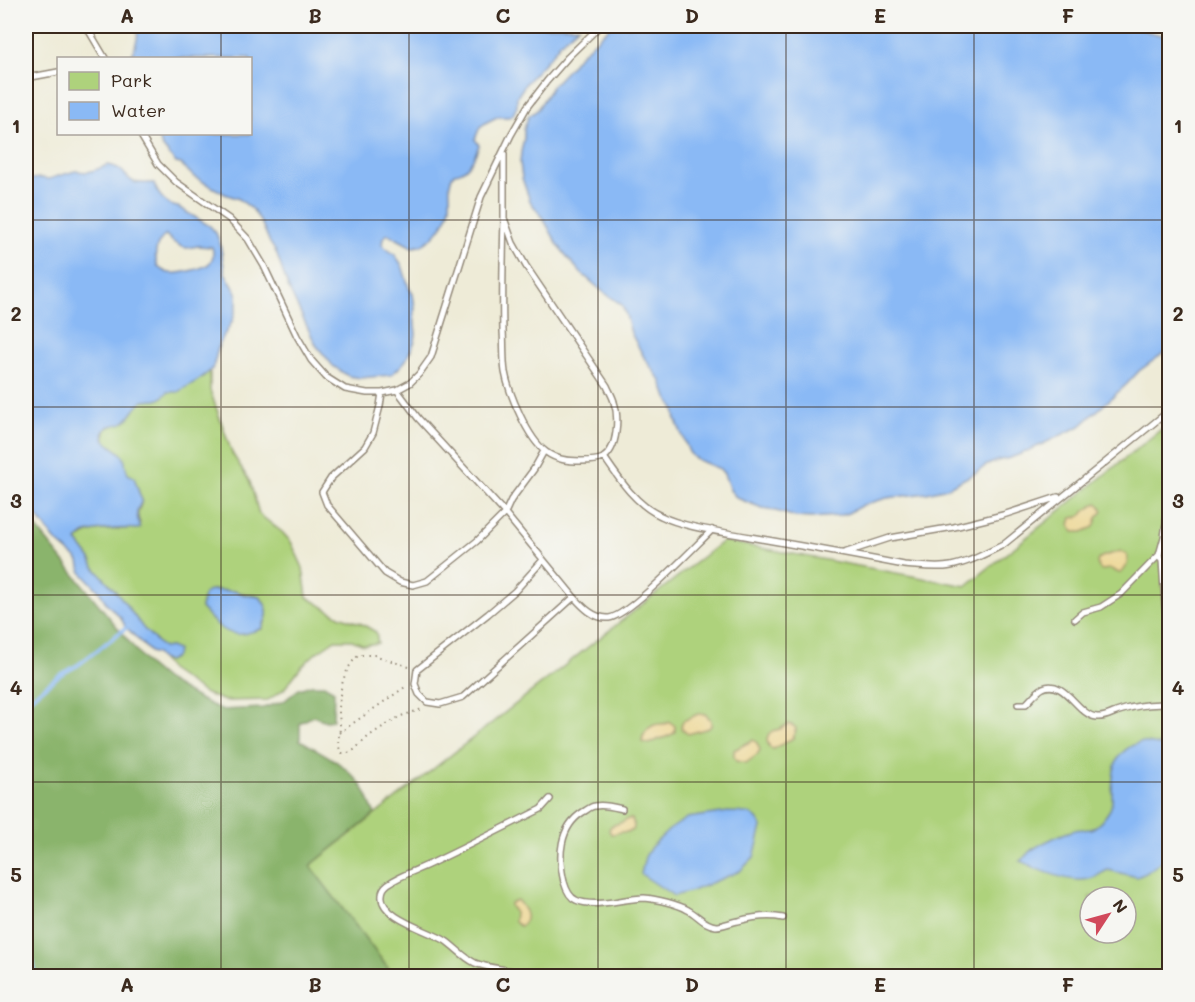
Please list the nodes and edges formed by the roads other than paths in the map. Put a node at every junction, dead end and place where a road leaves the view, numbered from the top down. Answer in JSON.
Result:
{"nodes":[{"id":1,"x":86,"y":26,"type":"edge"},
{"id":2,"x":600,"y":26,"type":"edge"},
{"id":3,"x":104,"y":57,"type":"edge"},
{"id":4,"x":57,"y":72,"type":"edge"},
{"id":5,"x":26,"y":78,"type":"edge"},
{"id":6,"x":141,"y":135,"type":"edge"},
{"id":7,"x":504,"y":152,"type":"junction"},
{"id":8,"x":504,"y":218,"type":"junction"},
{"id":9,"x":397,"y":390,"type":"junction"},
{"id":10,"x":382,"y":393,"type":"junction"},
{"id":11,"x":1170,"y":410,"type":"edge"},
{"id":12,"x":544,"y":451,"type":"junction"},
{"id":13,"x":604,"y":457,"type":"junction"},
{"id":14,"x":1170,"y":494,"type":"edge"},
{"id":15,"x":1063,"y":496,"type":"junction"},
{"id":16,"x":505,"y":513,"type":"junction"},
{"id":17,"x":712,"y":530,"type":"junction"},
{"id":18,"x":843,"y":553,"type":"junction"},
{"id":19,"x":1159,"y":555,"type":"junction"},
{"id":20,"x":543,"y":560,"type":"junction"},
{"id":21,"x":574,"y":597,"type":"junction"},
{"id":22,"x":1074,"y":619,"type":"dead end"},
{"id":23,"x":1170,"y":630,"type":"edge"},
{"id":24,"x":1018,"y":704,"type":"dead end"},
{"id":25,"x":1170,"y":705,"type":"edge"},
{"id":26,"x":550,"y":799,"type":"dead end"},
{"id":27,"x":622,"y":809,"type":"dead end"},
{"id":28,"x":783,"y":918,"type":"dead end"},
{"id":29,"x":528,"y":976,"type":"edge"}],
"edges":[{"from":1,"to":3,"type":"lane"},
{"from":2,"to":7,"type":"lane"},
{"from":4,"to":5,"type":"lane"},
{"from":6,"to":10,"type":"lane"},
{"from":7,"to":8,"type":"lane"},
{"from":7,"to":9,"type":"lane"},
{"from":8,"to":12,"type":"lane"},
{"from":8,"to":13,"type":"lane"},
{"from":9,"to":10,"type":"lane"},
{"from":9,"to":16,"type":"lane"},
{"from":10,"to":16,"type":"lane"},
{"from":11,"to":15,"type":"lane"},
{"from":12,"to":13,"type":"lane"},
{"from":12,"to":16,"type":"lane"},
{"from":13,"to":17,"type":"lane"},
{"from":14,"to":19,"type":"lane"},
{"from":15,"to":18,"type":"lane"},
{"from":15,"to":18,"type":"lane"},
{"from":16,"to":20,"type":"lane"},
{"from":17,"to":18,"type":"lane"},
{"from":17,"to":21,"type":"lane"},
{"from":19,"to":22,"type":"lane"},
{"from":19,"to":23,"type":"lane"},
{"from":20,"to":21,"type":"lane"},
{"from":20,"to":21,"type":"lane"},
{"from":24,"to":25,"type":"lane"},
{"from":26,"to":29,"type":"lane"},
{"from":27,"to":28,"type":"lane"}]}
